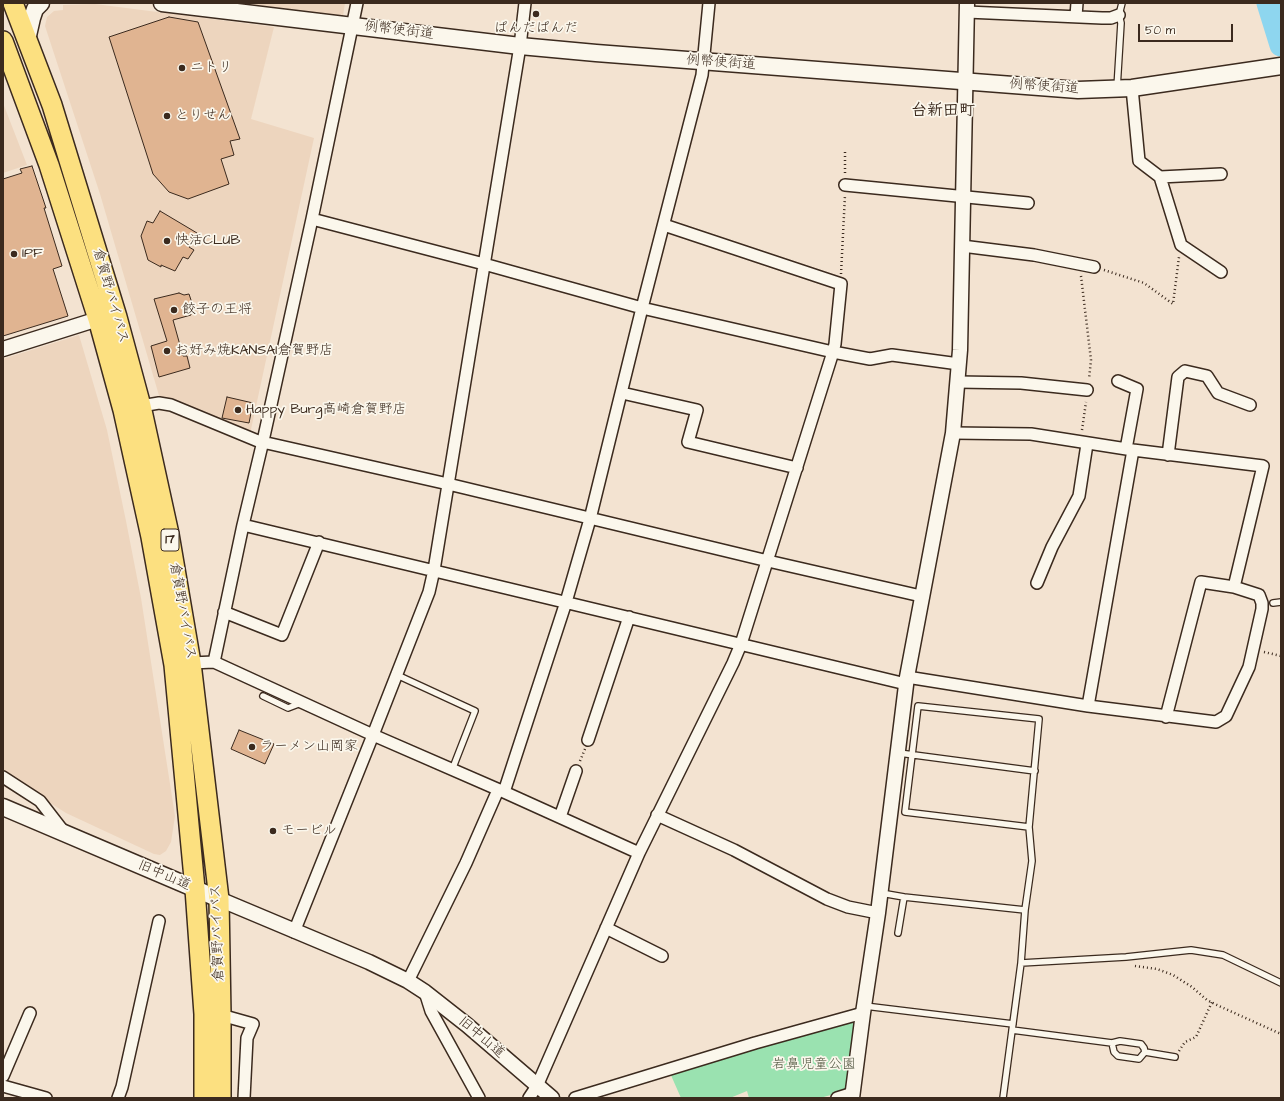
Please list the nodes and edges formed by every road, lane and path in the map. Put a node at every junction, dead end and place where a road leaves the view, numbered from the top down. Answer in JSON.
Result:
{"nodes":[{"id":1,"x":12,"y":3,"type":"edge"},
{"id":2,"x":41,"y":3,"type":"edge"},
{"id":3,"x":162,"y":3,"type":"edge"},
{"id":4,"x":357,"y":3,"type":"edge"},
{"id":5,"x":525,"y":3,"type":"edge"},
{"id":6,"x":709,"y":3,"type":"edge"},
{"id":7,"x":1077,"y":3,"type":"edge"},
{"id":8,"x":1122,"y":3,"type":"edge"},
{"id":9,"x":186,"y":4,"type":"edge"},
{"id":10,"x":967,"y":7,"type":"edge"},
{"id":11,"x":1119,"y":15,"type":"junction"},
{"id":12,"x":1076,"y":16,"type":"junction"},
{"id":13,"x":352,"y":26,"type":"junction"},
{"id":14,"x":27,"y":40,"type":"junction"},
{"id":15,"x":3,"y":41,"type":"edge"},
{"id":16,"x":520,"y":46,"type":"junction"},
{"id":17,"x":704,"y":61,"type":"junction"},
{"id":18,"x":1276,"y":66,"type":"edge"},
{"id":19,"x":965,"y":81,"type":"junction"},
{"id":20,"x":1124,"y":88,"type":"junction"},
{"id":21,"x":845,"y":152,"type":"dead end"},
{"id":22,"x":1221,"y":174,"type":"dead end"},
{"id":23,"x":1160,"y":177,"type":"junction"},
{"id":24,"x":845,"y":185,"type":"junction"},
{"id":25,"x":963,"y":197,"type":"junction"},
{"id":26,"x":1028,"y":203,"type":"dead end"},
{"id":27,"x":312,"y":219,"type":"junction"},
{"id":28,"x":664,"y":225,"type":"junction"},
{"id":29,"x":1181,"y":245,"type":"junction"},
{"id":30,"x":962,"y":246,"type":"junction"},
{"id":31,"x":484,"y":264,"type":"junction"},
{"id":32,"x":1080,"y":264,"type":"junction"},
{"id":33,"x":1094,"y":267,"type":"joint"},
{"id":34,"x":1221,"y":272,"type":"dead end"},
{"id":35,"x":840,"y":284,"type":"junction"},
{"id":36,"x":642,"y":308,"type":"junction"},
{"id":37,"x":98,"y":319,"type":"junction"},
{"id":38,"x":3,"y":349,"type":"edge"},
{"id":39,"x":833,"y":352,"type":"junction"},
{"id":40,"x":959,"y":364,"type":"junction"},
{"id":41,"x":1118,"y":381,"type":"dead end"},
{"id":42,"x":958,"y":382,"type":"junction"},
{"id":43,"x":1087,"y":390,"type":"junction"},
{"id":44,"x":622,"y":393,"type":"junction"},
{"id":45,"x":1250,"y":405,"type":"dead end"},
{"id":46,"x":141,"y":406,"type":"junction"},
{"id":47,"x":953,"y":433,"type":"junction"},
{"id":48,"x":263,"y":441,"type":"junction"},
{"id":49,"x":1084,"y":443,"type":"junction"},
{"id":50,"x":1129,"y":450,"type":"junction"},
{"id":51,"x":1168,"y":455,"type":"junction"},
{"id":52,"x":797,"y":468,"type":"junction"},
{"id":53,"x":448,"y":484,"type":"junction"},
{"id":54,"x":590,"y":519,"type":"junction"},
{"id":55,"x":243,"y":524,"type":"junction"},
{"id":56,"x":319,"y":542,"type":"junction"},
{"id":57,"x":768,"y":561,"type":"junction"},
{"id":58,"x":434,"y":570,"type":"junction"},
{"id":59,"x":1037,"y":583,"type":"dead end"},
{"id":60,"x":1234,"y":587,"type":"junction"},
{"id":61,"x":921,"y":596,"type":"junction"},
{"id":62,"x":566,"y":602,"type":"junction"},
{"id":63,"x":1272,"y":602,"type":"dead end"},
{"id":64,"x":1281,"y":602,"type":"edge"},
{"id":65,"x":224,"y":612,"type":"junction"},
{"id":66,"x":629,"y":617,"type":"junction"},
{"id":67,"x":741,"y":644,"type":"junction"},
{"id":68,"x":1269,"y":654,"type":"dead end"},
{"id":69,"x":1281,"y":656,"type":"edge"},
{"id":70,"x":214,"y":662,"type":"junction"},
{"id":71,"x":191,"y":663,"type":"junction"},
{"id":72,"x":397,"y":675,"type":"junction"},
{"id":73,"x":907,"y":680,"type":"junction"},
{"id":74,"x":263,"y":696,"type":"dead end"},
{"id":75,"x":302,"y":703,"type":"junction"},
{"id":76,"x":1088,"y":706,"type":"junction"},
{"id":77,"x":1166,"y":717,"type":"junction"},
{"id":78,"x":374,"y":736,"type":"junction"},
{"id":79,"x":588,"y":740,"type":"joint"},
{"id":80,"x":905,"y":754,"type":"junction"},
{"id":81,"x":452,"y":770,"type":"junction"},
{"id":82,"x":1035,"y":770,"type":"junction"},
{"id":83,"x":576,"y":771,"type":"joint"},
{"id":84,"x":3,"y":777,"type":"edge"},
{"id":85,"x":501,"y":791,"type":"junction"},
{"id":86,"x":3,"y":807,"type":"edge"},
{"id":87,"x":657,"y":815,"type":"junction"},
{"id":88,"x":560,"y":818,"type":"junction"},
{"id":89,"x":1028,"y":827,"type":"junction"},
{"id":90,"x":65,"y":833,"type":"junction"},
{"id":91,"x":639,"y":853,"type":"junction"},
{"id":92,"x":195,"y":889,"type":"junction"},
{"id":93,"x":881,"y":893,"type":"junction"},
{"id":94,"x":904,"y":897,"type":"junction"},
{"id":95,"x":218,"y":899,"type":"junction"},
{"id":96,"x":1025,"y":910,"type":"junction"},
{"id":97,"x":878,"y":913,"type":"junction"},
{"id":98,"x":159,"y":921,"type":"dead end"},
{"id":99,"x":606,"y":928,"type":"junction"},
{"id":100,"x":294,"y":932,"type":"junction"},
{"id":101,"x":898,"y":933,"type":"dead end"},
{"id":102,"x":662,"y":956,"type":"dead end"},
{"id":103,"x":1124,"y":957,"type":"junction"},
{"id":104,"x":1021,"y":963,"type":"junction"},
{"id":105,"x":408,"y":981,"type":"junction"},
{"id":106,"x":1281,"y":983,"type":"edge"},
{"id":107,"x":425,"y":992,"type":"junction"},
{"id":108,"x":1212,"y":1002,"type":"junction"},
{"id":109,"x":864,"y":1010,"type":"junction"},
{"id":110,"x":30,"y":1012,"type":"dead end"},
{"id":111,"x":221,"y":1015,"type":"junction"},
{"id":112,"x":1013,"y":1027,"type":"junction"},
{"id":113,"x":1281,"y":1034,"type":"edge"},
{"id":114,"x":1112,"y":1043,"type":"junction"},
{"id":115,"x":1145,"y":1052,"type":"junction"},
{"id":116,"x":1175,"y":1057,"type":"joint"},
{"id":117,"x":3,"y":1076,"type":"edge"},
{"id":118,"x":3,"y":1086,"type":"edge"},
{"id":119,"x":537,"y":1086,"type":"junction"},
{"id":120,"x":23,"y":1095,"type":"edge"},
{"id":121,"x":853,"y":1096,"type":"edge"},
{"id":122,"x":46,"y":1098,"type":"edge"},
{"id":123,"x":118,"y":1098,"type":"edge"},
{"id":124,"x":204,"y":1098,"type":"edge"},
{"id":125,"x":221,"y":1098,"type":"edge"},
{"id":126,"x":244,"y":1098,"type":"edge"},
{"id":127,"x":479,"y":1098,"type":"edge"},
{"id":128,"x":529,"y":1098,"type":"edge"},
{"id":129,"x":552,"y":1098,"type":"edge"},
{"id":130,"x":575,"y":1098,"type":"edge"},
{"id":131,"x":837,"y":1098,"type":"edge"},
{"id":132,"x":1003,"y":1098,"type":"edge"}],
"edges":[{"from":1,"to":14,"type":"highway","name":"倉賀野バイパス","number":"17"},
{"from":2,"to":14,"type":"main road"},
{"from":3,"to":9,"type":"main road","name":"例幣使街道"},
{"from":4,"to":13,"type":"street"},
{"from":5,"to":16,"type":"street"},
{"from":6,"to":17,"type":"street"},
{"from":7,"to":12,"type":"street"},
{"from":8,"to":11,"type":"lane"},
{"from":9,"to":13,"type":"main road","name":"例幣使街道"},
{"from":10,"to":12,"type":"street"},
{"from":10,"to":19,"type":"street"},
{"from":11,"to":12,"type":"street"},
{"from":11,"to":20,"type":"lane"},
{"from":13,"to":16,"type":"main road","name":"例幣使街道"},
{"from":13,"to":27,"type":"street"},
{"from":14,"to":46,"type":"highway","name":"倉賀野バイパス","number":"17"},
{"from":15,"to":37,"type":"highway","name":"倉賀野バイパス","number":"17"},
{"from":16,"to":17,"type":"main road","name":"例幣使街道"},
{"from":16,"to":31,"type":"street"},
{"from":17,"to":19,"type":"main road","name":"例幣使街道"},
{"from":17,"to":28,"type":"street"},
{"from":18,"to":20,"type":"main road","name":"例幣使街道"},
{"from":19,"to":20,"type":"main road","name":"例幣使街道"},
{"from":19,"to":25,"type":"street"},
{"from":20,"to":23,"type":"street"},
{"from":21,"to":24,"type":"path"},
{"from":22,"to":23,"type":"street"},
{"from":23,"to":29,"type":"street"},
{"from":24,"to":25,"type":"street"},
{"from":24,"to":35,"type":"path"},
{"from":25,"to":26,"type":"street"},
{"from":25,"to":30,"type":"street"},
{"from":27,"to":31,"type":"street"},
{"from":27,"to":48,"type":"street"},
{"from":28,"to":35,"type":"street"},
{"from":28,"to":36,"type":"street"},
{"from":29,"to":33,"type":"path"},
{"from":29,"to":34,"type":"street"},
{"from":30,"to":32,"type":"street"},
{"from":30,"to":40,"type":"street"},
{"from":31,"to":36,"type":"street"},
{"from":31,"to":53,"type":"street"},
{"from":32,"to":33,"type":"street"},
{"from":32,"to":43,"type":"path"},
{"from":35,"to":39,"type":"street"},
{"from":36,"to":39,"type":"street"},
{"from":36,"to":44,"type":"street"},
{"from":37,"to":38,"type":"street"},
{"from":37,"to":92,"type":"highway","name":"倉賀野バイパス","number":"17"},
{"from":39,"to":40,"type":"street"},
{"from":39,"to":52,"type":"street"},
{"from":40,"to":42,"type":"street"},
{"from":41,"to":50,"type":"street"},
{"from":42,"to":43,"type":"street"},
{"from":42,"to":47,"type":"street"},
{"from":43,"to":49,"type":"path"},
{"from":44,"to":52,"type":"street"},
{"from":44,"to":54,"type":"street"},
{"from":45,"to":51,"type":"street"},
{"from":46,"to":48,"type":"street"},
{"from":46,"to":71,"type":"highway","name":"倉賀野バイパス","number":"17"},
{"from":47,"to":49,"type":"street"},
{"from":47,"to":61,"type":"street"},
{"from":48,"to":53,"type":"street"},
{"from":48,"to":55,"type":"street"},
{"from":49,"to":50,"type":"street"},
{"from":49,"to":59,"type":"street"},
{"from":50,"to":51,"type":"street"},
{"from":50,"to":76,"type":"street"},
{"from":51,"to":60,"type":"street"},
{"from":52,"to":57,"type":"street"},
{"from":53,"to":54,"type":"street"},
{"from":53,"to":58,"type":"street"},
{"from":54,"to":57,"type":"street"},
{"from":54,"to":62,"type":"street"},
{"from":55,"to":56,"type":"street"},
{"from":55,"to":65,"type":"street"},
{"from":56,"to":58,"type":"street"},
{"from":56,"to":65,"type":"street"},
{"from":57,"to":61,"type":"street"},
{"from":57,"to":67,"type":"street"},
{"from":58,"to":62,"type":"street"},
{"from":58,"to":72,"type":"street"},
{"from":60,"to":77,"type":"street"},
{"from":60,"to":77,"type":"street"},
{"from":61,"to":73,"type":"street"},
{"from":62,"to":66,"type":"street"},
{"from":62,"to":85,"type":"street"},
{"from":63,"to":64,"type":"lane"},
{"from":65,"to":70,"type":"street"},
{"from":66,"to":67,"type":"street"},
{"from":66,"to":79,"type":"street"},
{"from":67,"to":73,"type":"street"},
{"from":67,"to":87,"type":"street"},
{"from":68,"to":69,"type":"path"},
{"from":70,"to":71,"type":"street"},
{"from":70,"to":75,"type":"street"},
{"from":71,"to":95,"type":"highway","name":"倉賀野バイパス","number":"17"},
{"from":72,"to":78,"type":"street"},
{"from":72,"to":81,"type":"lane"},
{"from":73,"to":76,"type":"street"},
{"from":73,"to":80,"type":"street"},
{"from":74,"to":75,"type":"lane"},
{"from":75,"to":78,"type":"street"},
{"from":76,"to":77,"type":"street"},
{"from":78,"to":81,"type":"street"},
{"from":78,"to":100,"type":"street"},
{"from":79,"to":83,"type":"path"},
{"from":80,"to":82,"type":"lane"},
{"from":80,"to":82,"type":"lane"},
{"from":80,"to":89,"type":"lane"},
{"from":80,"to":93,"type":"street"},
{"from":81,"to":85,"type":"street"},
{"from":82,"to":89,"type":"lane"},
{"from":83,"to":88,"type":"street"},
{"from":84,"to":90,"type":"street"},
{"from":85,"to":88,"type":"street"},
{"from":85,"to":105,"type":"street"},
{"from":86,"to":90,"type":"main road","name":"旧中山道"},
{"from":87,"to":91,"type":"street"},
{"from":87,"to":97,"type":"street"},
{"from":88,"to":91,"type":"street"},
{"from":89,"to":96,"type":"lane"},
{"from":90,"to":92,"type":"main road","name":"旧中山道"},
{"from":91,"to":99,"type":"street"},
{"from":92,"to":95,"type":"main road","name":"旧中山道"},
{"from":92,"to":124,"type":"highway","name":"倉賀野バイパス","number":"17"},
{"from":93,"to":94,"type":"lane"},
{"from":93,"to":97,"type":"street"},
{"from":94,"to":96,"type":"lane"},
{"from":94,"to":101,"type":"lane"},
{"from":95,"to":100,"type":"street","name":"旧中山道"},
{"from":95,"to":111,"type":"highway","name":"倉賀野バイパス","number":"17"},
{"from":96,"to":104,"type":"lane"},
{"from":97,"to":109,"type":"street"},
{"from":98,"to":123,"type":"street"},
{"from":99,"to":102,"type":"street"},
{"from":99,"to":119,"type":"street"},
{"from":100,"to":105,"type":"street","name":"旧中山道"},
{"from":103,"to":104,"type":"lane"},
{"from":103,"to":106,"type":"lane"},
{"from":103,"to":108,"type":"path"},
{"from":104,"to":112,"type":"lane"},
{"from":105,"to":107,"type":"street","name":"旧中山道"},
{"from":107,"to":119,"type":"street","name":"旧中山道"},
{"from":107,"to":127,"type":"street"},
{"from":108,"to":113,"type":"path"},
{"from":108,"to":116,"type":"path"},
{"from":109,"to":112,"type":"lane"},
{"from":109,"to":121,"type":"street"},
{"from":109,"to":130,"type":"street"},
{"from":110,"to":117,"type":"street"},
{"from":111,"to":125,"type":"highway","name":"倉賀野バイパス","number":"17"},
{"from":111,"to":126,"type":"street"},
{"from":112,"to":114,"type":"lane"},
{"from":112,"to":132,"type":"lane"},
{"from":114,"to":115,"type":"lane"},
{"from":114,"to":115,"type":"lane"},
{"from":115,"to":116,"type":"lane"},
{"from":118,"to":120,"type":"street"},
{"from":119,"to":128,"type":"street"},
{"from":119,"to":129,"type":"street","name":"旧中山道"},
{"from":120,"to":122,"type":"street"},
{"from":121,"to":131,"type":"street"}]}
